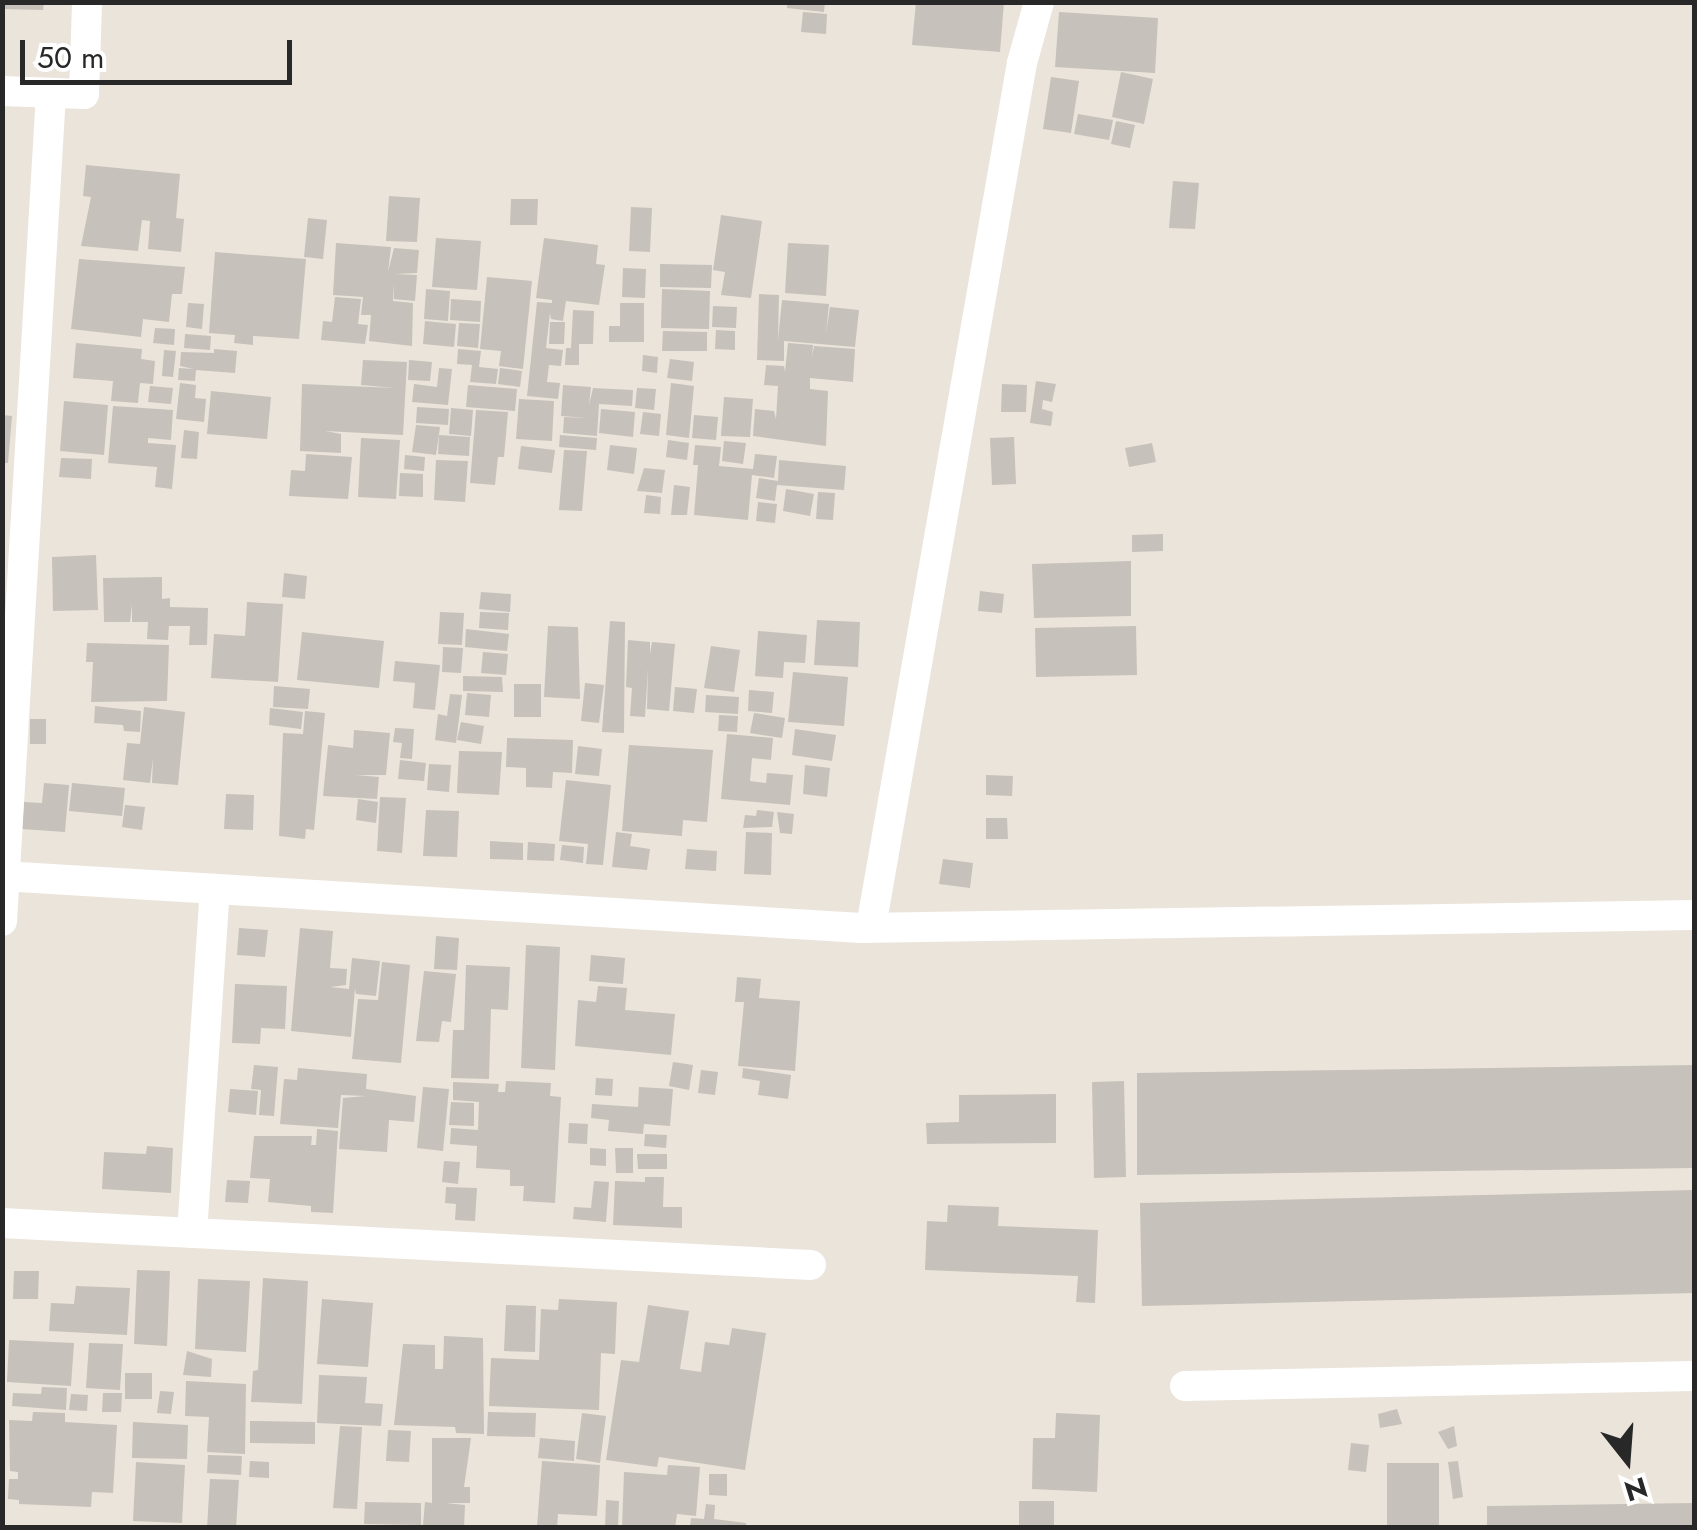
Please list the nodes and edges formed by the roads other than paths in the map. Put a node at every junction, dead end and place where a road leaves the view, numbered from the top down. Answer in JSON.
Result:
{"nodes":[{"id":1,"x":87,"y":2,"type":"edge"},
{"id":2,"x":1039,"y":2,"type":"edge"},
{"id":3,"x":2,"y":91,"type":"edge"},
{"id":4,"x":51,"y":94,"type":"junction"},
{"id":5,"x":14,"y":502,"type":"edge"},
{"id":6,"x":4,"y":876,"type":"edge"},
{"id":7,"x":214,"y":889,"type":"junction"},
{"id":8,"x":1694,"y":915,"type":"edge"},
{"id":9,"x":2,"y":922,"type":"edge"},
{"id":10,"x":871,"y":927,"type":"junction"},
{"id":11,"x":2,"y":1223,"type":"edge"},
{"id":12,"x":192,"y":1233,"type":"junction"},
{"id":13,"x":811,"y":1264,"type":"dead end"},
{"id":14,"x":1694,"y":1376,"type":"edge"},
{"id":15,"x":1185,"y":1386,"type":"dead end"}],
"edges":[{"from":1,"to":4,"type":"street"},
{"from":2,"to":10,"type":"street"},
{"from":3,"to":4,"type":"street"},
{"from":4,"to":5,"type":"street"},
{"from":5,"to":6,"type":"street"},
{"from":6,"to":7,"type":"street"},
{"from":6,"to":9,"type":"street"},
{"from":7,"to":10,"type":"street"},
{"from":7,"to":12,"type":"street"},
{"from":8,"to":10,"type":"street"},
{"from":11,"to":12,"type":"street"},
{"from":12,"to":13,"type":"street"},
{"from":14,"to":15,"type":"street"}]}
